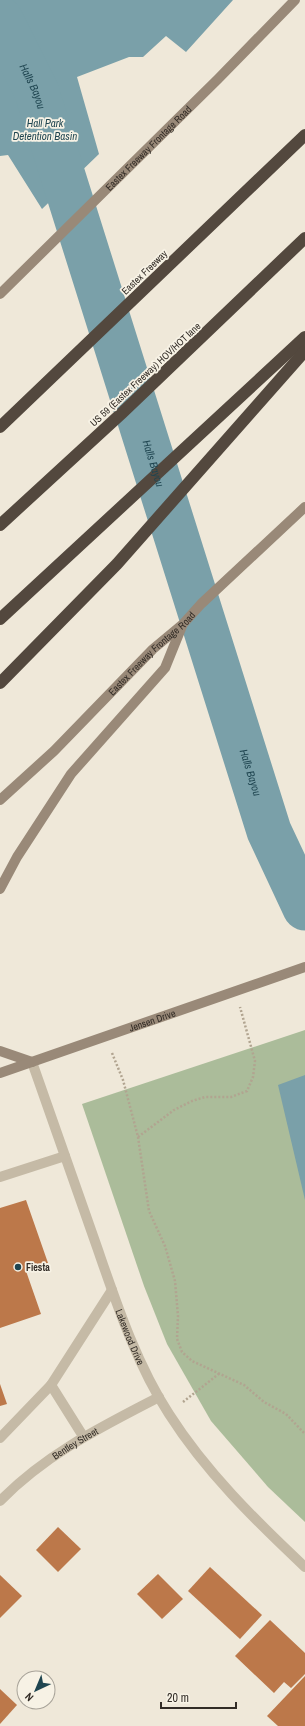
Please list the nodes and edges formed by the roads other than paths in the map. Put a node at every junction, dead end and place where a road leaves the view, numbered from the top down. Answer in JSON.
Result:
{"nodes":[{"id":1,"x":295,"y":0,"type":"edge"},
{"id":2,"x":305,"y":135,"type":"edge"},
{"id":3,"x":305,"y":238,"type":"edge"},
{"id":4,"x":0,"y":294,"type":"edge"},
{"id":5,"x":305,"y":337,"type":"edge"},
{"id":6,"x":305,"y":351,"type":"edge"},
{"id":7,"x":0,"y":427,"type":"edge"},
{"id":8,"x":305,"y":507,"type":"edge"},
{"id":9,"x":0,"y":525,"type":"edge"},
{"id":10,"x":0,"y":619,"type":"edge"},
{"id":11,"x":183,"y":624,"type":"junction"},
{"id":12,"x":0,"y":683,"type":"edge"},
{"id":13,"x":0,"y":800,"type":"edge"},
{"id":14,"x":0,"y":889,"type":"edge"},
{"id":15,"x":305,"y":967,"type":"edge"},
{"id":16,"x":0,"y":1051,"type":"edge"},
{"id":17,"x":32,"y":1062,"type":"junction"},
{"id":18,"x":0,"y":1073,"type":"edge"},
{"id":19,"x":65,"y":1156,"type":"junction"},
{"id":20,"x":0,"y":1177,"type":"edge"},
{"id":21,"x":112,"y":1290,"type":"junction"},
{"id":22,"x":51,"y":1385,"type":"junction"},
{"id":23,"x":159,"y":1397,"type":"junction"},
{"id":24,"x":83,"y":1436,"type":"junction"},
{"id":25,"x":0,"y":1438,"type":"edge"},
{"id":26,"x":0,"y":1501,"type":"edge"},
{"id":27,"x":305,"y":1567,"type":"edge"}],
"edges":[{"from":1,"to":4,"type":"main road","name":"Eastex Freeway Frontage Road"},
{"from":2,"to":7,"type":"highway","name":"Eastex Freeway"},
{"from":3,"to":9,"type":"highway","name":"US 59 (Eastex Freeway) HOV/HOT lane"},
{"from":5,"to":10,"type":"highway"},
{"from":6,"to":12,"type":"highway"},
{"from":8,"to":11,"type":"main road","name":"Eastex Freeway Frontage Road"},
{"from":11,"to":13,"type":"main road","name":"Eastex Freeway Frontage Road"},
{"from":11,"to":14,"type":"main road"},
{"from":15,"to":17,"type":"main road","name":"Jensen Drive"},
{"from":16,"to":17,"type":"main road"},
{"from":17,"to":18,"type":"main road","name":"Jensen Drive"},
{"from":17,"to":19,"type":"street","name":"Lakewood Drive"},
{"from":19,"to":20,"type":"street"},
{"from":19,"to":21,"type":"street","name":"Lakewood Drive"},
{"from":21,"to":22,"type":"street"},
{"from":21,"to":23,"type":"street","name":"Lakewood Drive"},
{"from":22,"to":24,"type":"street"},
{"from":22,"to":25,"type":"street"},
{"from":23,"to":24,"type":"street","name":"Bentley Street"},
{"from":23,"to":27,"type":"street","name":"Lakewood Drive"},
{"from":24,"to":26,"type":"street","name":"Bentley Street"}]}
